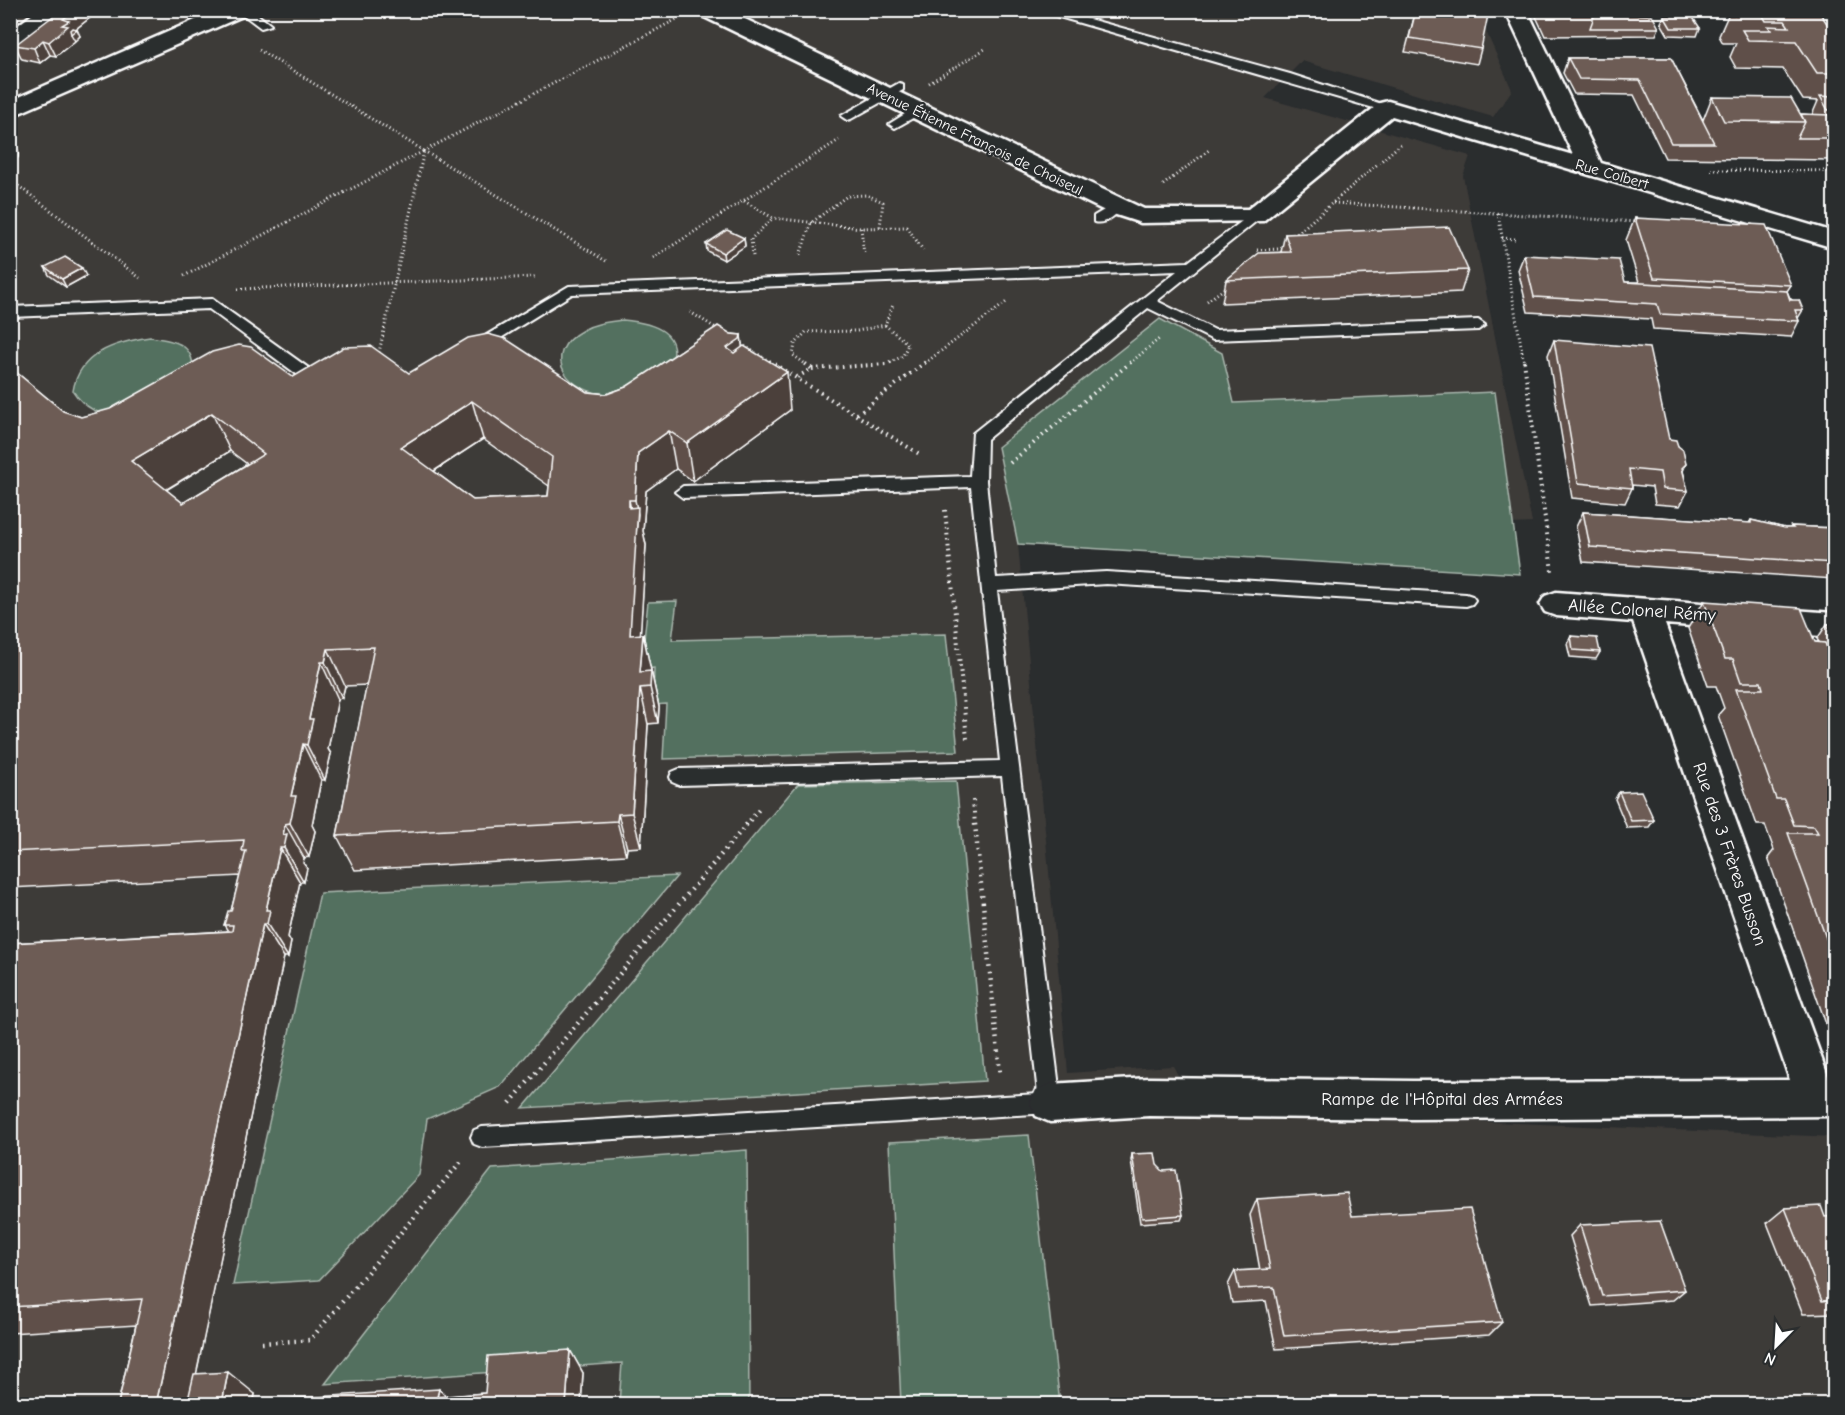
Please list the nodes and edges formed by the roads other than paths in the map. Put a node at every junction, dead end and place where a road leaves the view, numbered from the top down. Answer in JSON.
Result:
{"nodes":[{"id":1,"x":52,"y":10,"type":"edge"},
{"id":2,"x":237,"y":10,"type":"edge"},
{"id":3,"x":243,"y":10,"type":"edge"},
{"id":4,"x":708,"y":10,"type":"edge"},
{"id":5,"x":1041,"y":10,"type":"edge"},
{"id":6,"x":1516,"y":10,"type":"edge"},
{"id":7,"x":265,"y":25,"type":"dead end"},
{"id":8,"x":10,"y":42,"type":"edge"},
{"id":9,"x":899,"y":104,"type":"junction"},
{"id":10,"x":1388,"y":108,"type":"junction"},
{"id":11,"x":10,"y":110,"type":"edge"},
{"id":12,"x":847,"y":116,"type":"dead end"},
{"id":13,"x":1591,"y":168,"type":"junction"},
{"id":14,"x":1254,"y":216,"type":"junction"},
{"id":15,"x":1834,"y":240,"type":"edge"},
{"id":16,"x":1192,"y":266,"type":"junction"},
{"id":17,"x":1147,"y":302,"type":"junction"},
{"id":18,"x":10,"y":312,"type":"edge"},
{"id":19,"x":1478,"y":325,"type":"dead end"},
{"id":20,"x":458,"y":358,"type":"edge"},
{"id":21,"x":339,"y":397,"type":"edge"},
{"id":22,"x":978,"y":475,"type":"junction"},
{"id":23,"x":683,"y":492,"type":"edge"},
{"id":24,"x":987,"y":585,"type":"junction"},
{"id":25,"x":1466,"y":600,"type":"dead end"},
{"id":26,"x":1557,"y":604,"type":"road end"},
{"id":27,"x":1645,"y":611,"type":"junction"},
{"id":28,"x":1834,"y":625,"type":"edge"},
{"id":29,"x":1011,"y":768,"type":"junction"},
{"id":30,"x":679,"y":777,"type":"dead end"},
{"id":31,"x":1825,"y":1098,"type":"edge"},
{"id":32,"x":1050,"y":1103,"type":"junction"},
{"id":33,"x":482,"y":1137,"type":"road end"}],
"edges":[{"from":1,"to":8,"type":"street"},
{"from":2,"to":11,"type":"street"},
{"from":3,"to":7,"type":"lane"},
{"from":4,"to":9,"type":"street","name":"Avenue Étienne François de Choiseul"},
{"from":5,"to":10,"type":"lane"},
{"from":6,"to":13,"type":"street"},
{"from":9,"to":12,"type":"lane"},
{"from":9,"to":14,"type":"street","name":"Avenue Étienne François de Choiseul"},
{"from":10,"to":13,"type":"street","name":"Rue Colbert"},
{"from":10,"to":14,"type":"street"},
{"from":13,"to":15,"type":"street","name":"Rue Colbert"},
{"from":14,"to":16,"type":"lane"},
{"from":16,"to":17,"type":"lane"},
{"from":16,"to":20,"type":"lane"},
{"from":17,"to":19,"type":"lane"},
{"from":17,"to":22,"type":"lane"},
{"from":18,"to":21,"type":"lane"},
{"from":22,"to":23,"type":"lane"},
{"from":22,"to":24,"type":"lane"},
{"from":24,"to":25,"type":"lane"},
{"from":24,"to":29,"type":"lane"},
{"from":26,"to":27,"type":"street","name":"Allée Colonel Rémy"},
{"from":27,"to":28,"type":"street","name":"Allée Colonel Rémy"},
{"from":27,"to":31,"type":"street","name":"Rue des 3 Frères Busson"},
{"from":29,"to":30,"type":"lane"},
{"from":29,"to":32,"type":"lane"},
{"from":31,"to":32,"type":"street","name":"Rampe de l'Hôpital des Armées"},
{"from":32,"to":33,"type":"lane"}]}
